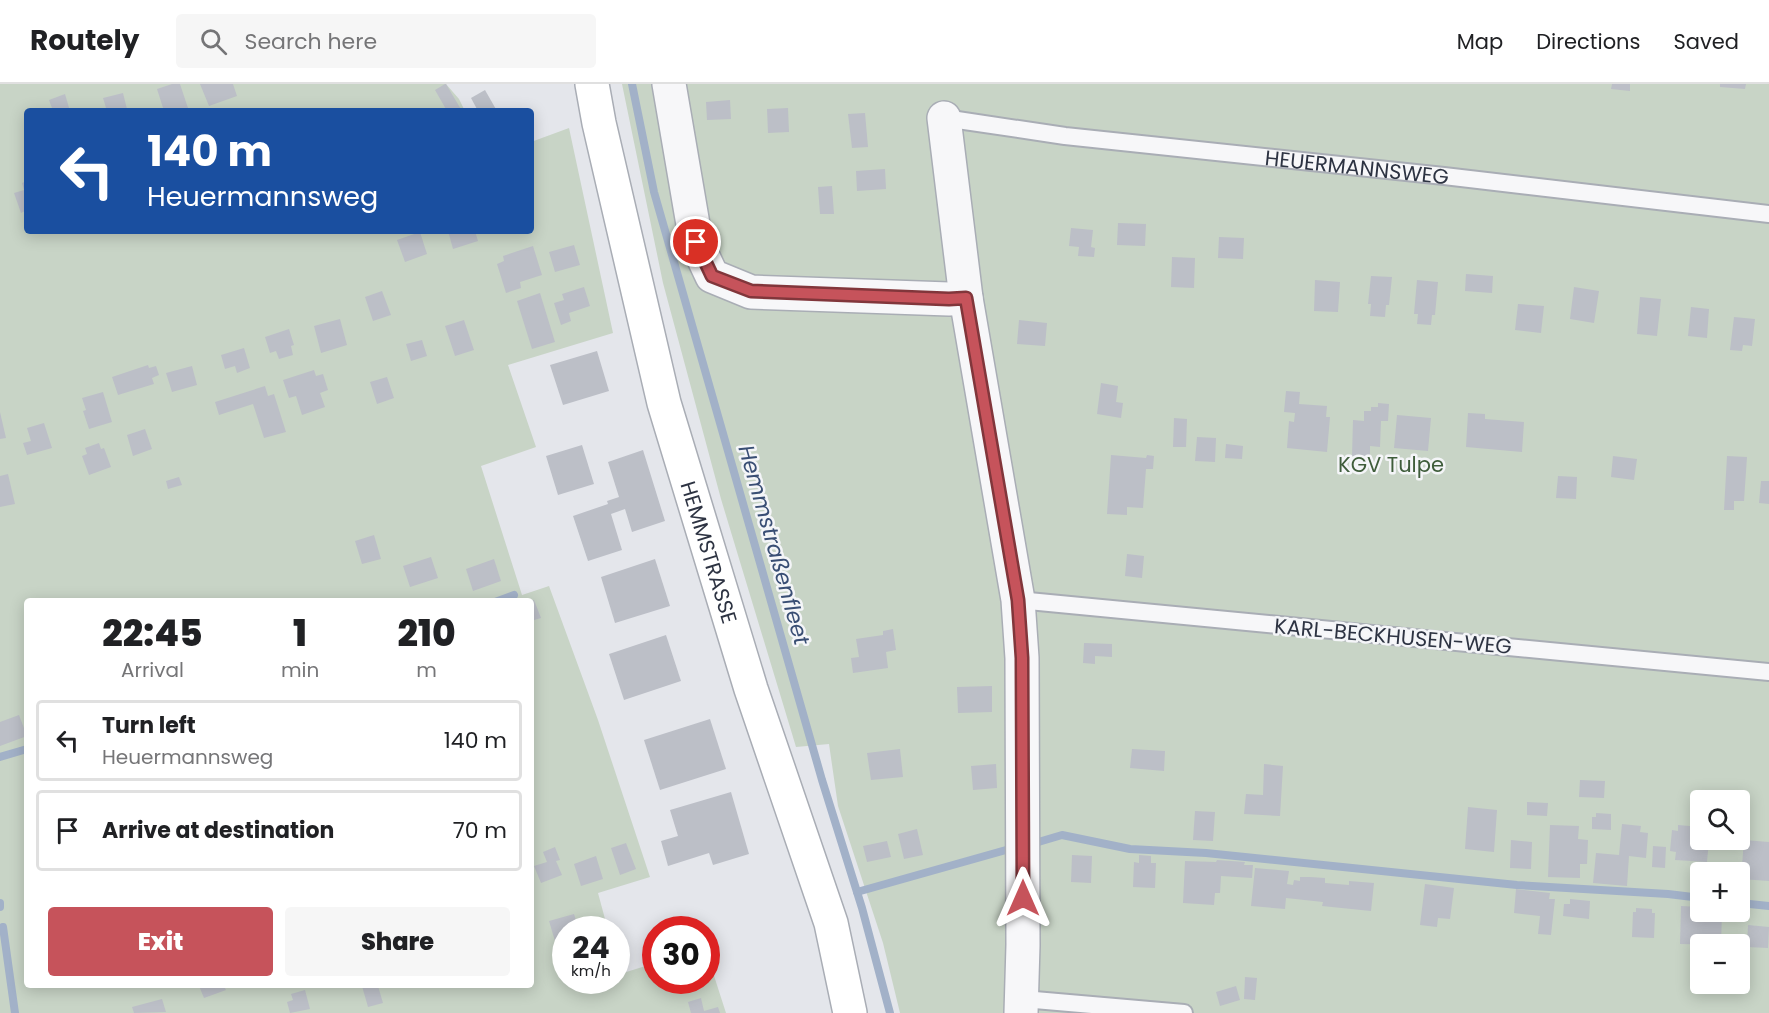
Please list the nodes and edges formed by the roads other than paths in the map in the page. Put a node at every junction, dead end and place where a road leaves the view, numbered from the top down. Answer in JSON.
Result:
{"nodes":[{"id":1,"x":592,"y":84,"type":"edge"},
{"id":2,"x":669,"y":84,"type":"edge"},
{"id":3,"x":944,"y":118,"type":"joint"},
{"id":4,"x":1769,"y":214,"type":"edge"},
{"id":5,"x":966,"y":298,"type":"junction"},
{"id":6,"x":1018,"y":600,"type":"junction"},
{"id":7,"x":1769,"y":672,"type":"edge"},
{"id":8,"x":1022,"y":1006,"type":"edge"},
{"id":9,"x":850,"y":1013,"type":"edge"},
{"id":10,"x":1184,"y":1013,"type":"edge"}],
"edges":[{"from":1,"to":9,"type":"street","name":"HEMMSTRASSE"},
{"from":2,"to":5,"type":"street"},
{"from":3,"to":4,"type":"lane","name":"HEUERMANNSWEG"},
{"from":3,"to":5,"type":"street"},
{"from":5,"to":6,"type":"street"},
{"from":6,"to":7,"type":"lane","name":"KARL-BECKHUSEN-WEG"},
{"from":6,"to":8,"type":"street"},
{"from":8,"to":10,"type":"lane"}]}
